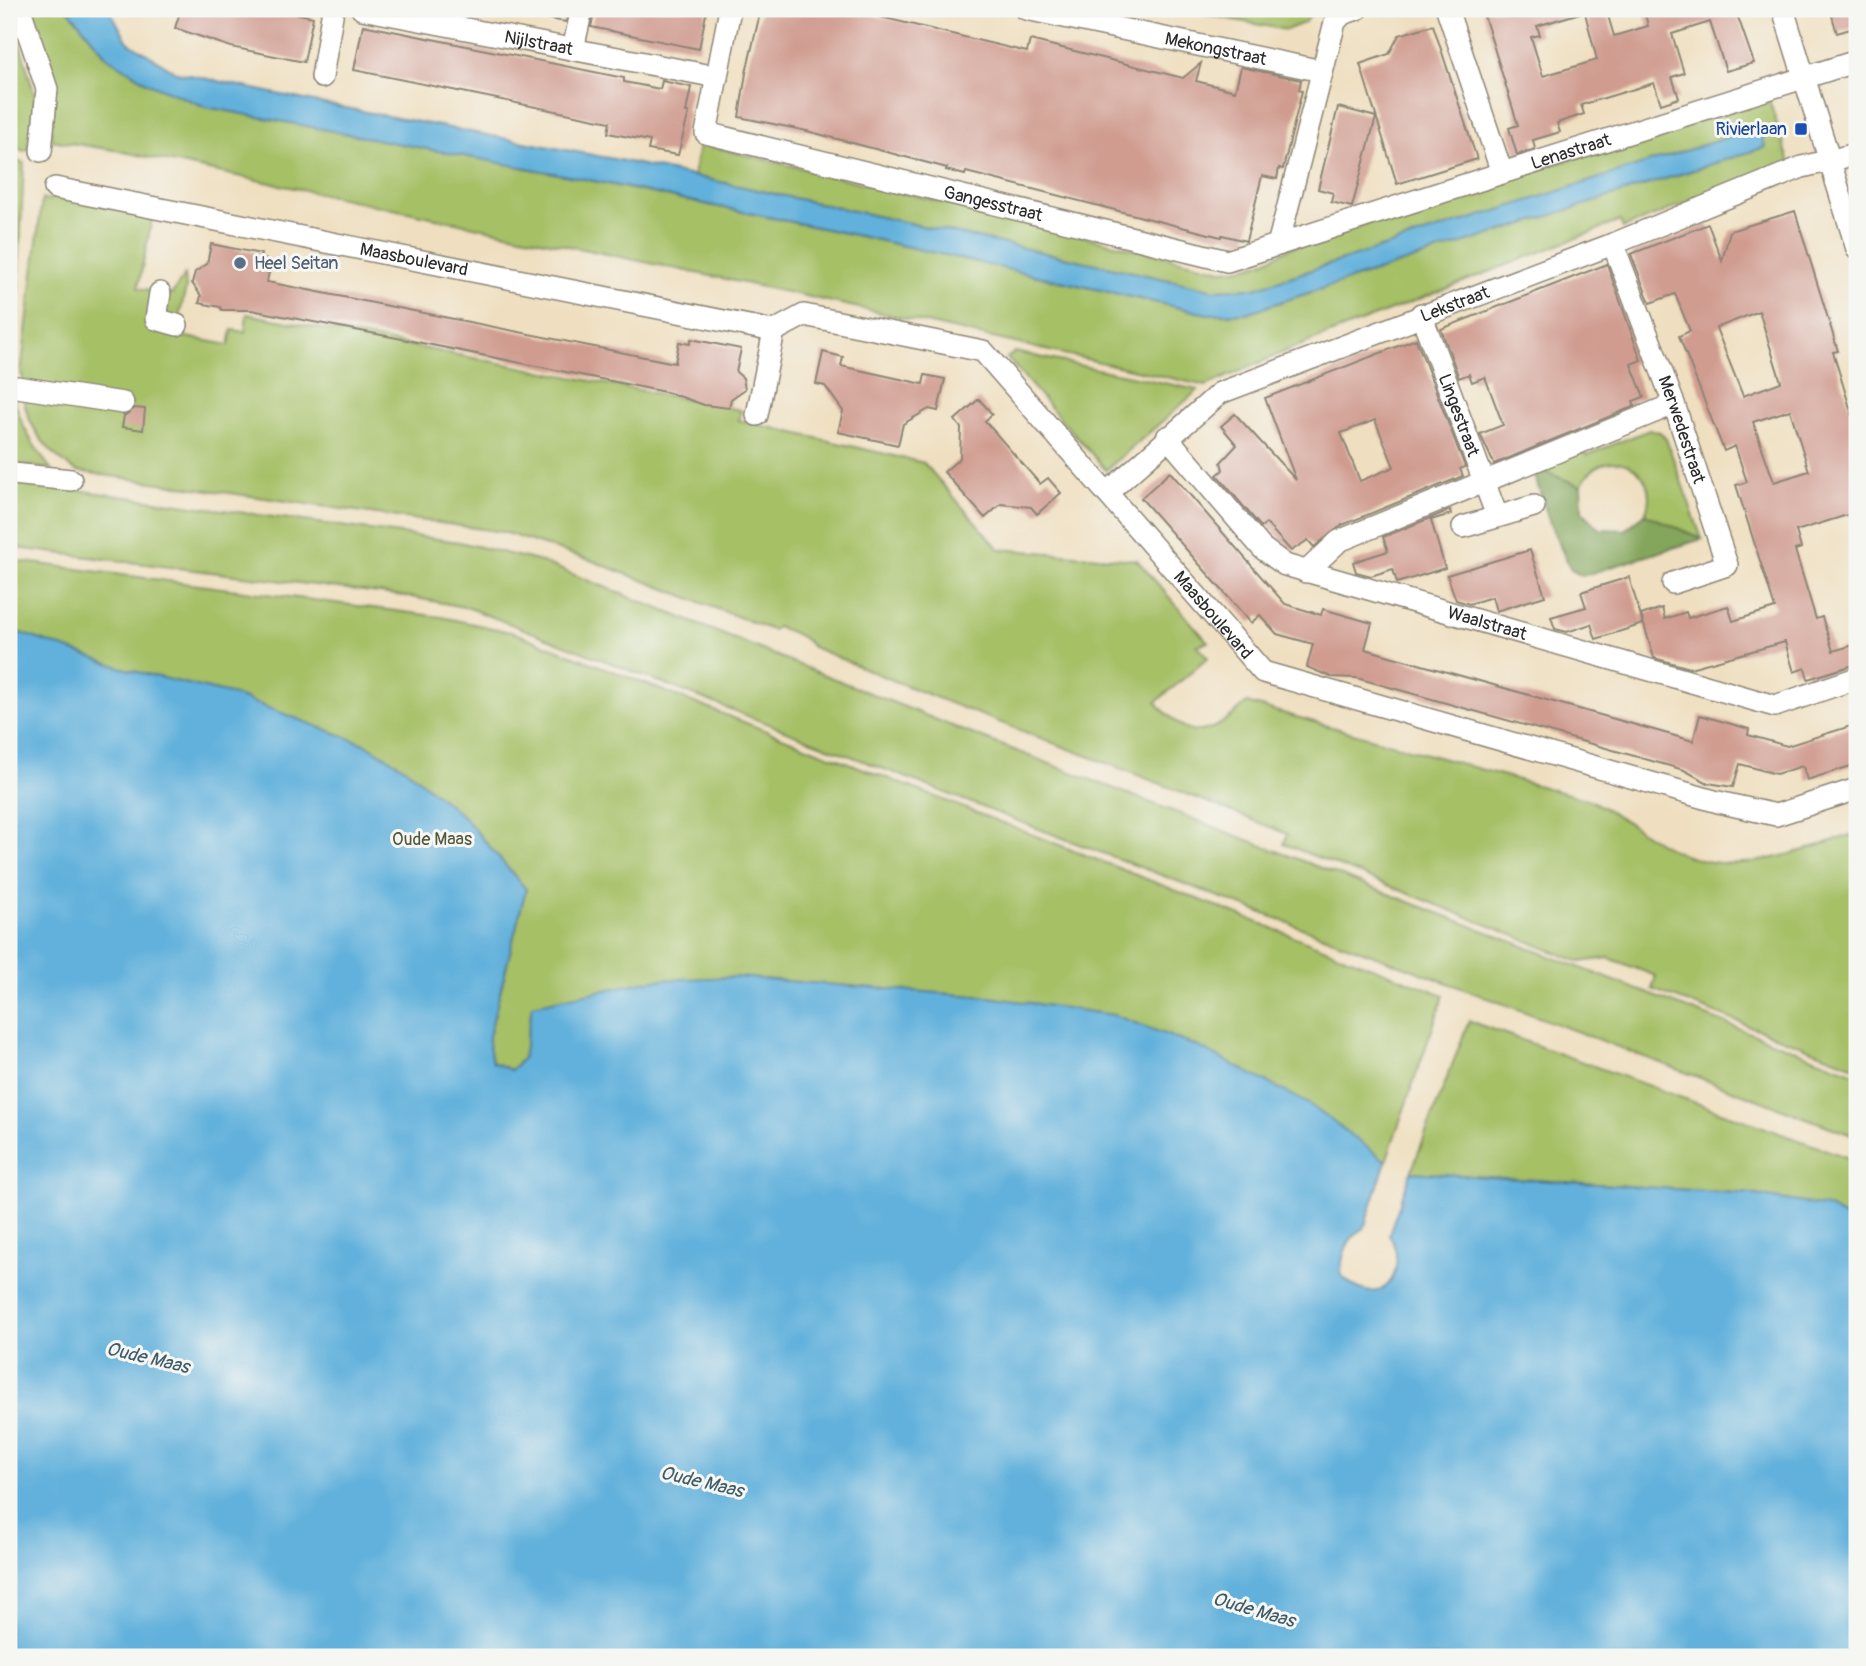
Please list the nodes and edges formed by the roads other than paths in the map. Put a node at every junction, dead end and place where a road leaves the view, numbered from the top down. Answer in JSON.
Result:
{"nodes":[{"id":1,"x":20,"y":9,"type":"edge"},
{"id":2,"x":333,"y":9,"type":"edge"},
{"id":3,"x":362,"y":9,"type":"edge"},
{"id":4,"x":582,"y":9,"type":"edge"},
{"id":5,"x":730,"y":9,"type":"edge"},
{"id":6,"x":1026,"y":9,"type":"edge"},
{"id":7,"x":1357,"y":9,"type":"edge"},
{"id":8,"x":1447,"y":9,"type":"edge"},
{"id":9,"x":1783,"y":9,"type":"edge"},
{"id":10,"x":472,"y":19,"type":"edge"},
{"id":11,"x":573,"y":49,"type":"junction"},
{"id":12,"x":1857,"y":61,"type":"edge"},
{"id":13,"x":1322,"y":71,"type":"junction"},
{"id":14,"x":321,"y":77,"type":"dead end"},
{"id":15,"x":717,"y":77,"type":"junction"},
{"id":16,"x":1805,"y":78,"type":"junction"},
{"id":17,"x":41,"y":150,"type":"dead end"},
{"id":18,"x":1857,"y":154,"type":"edge"},
{"id":19,"x":1830,"y":162,"type":"junction"},
{"id":20,"x":1502,"y":173,"type":"junction"},
{"id":21,"x":55,"y":188,"type":"dead end"},
{"id":22,"x":1613,"y":244,"type":"junction"},
{"id":23,"x":1278,"y":245,"type":"junction"},
{"id":24,"x":1857,"y":248,"type":"edge"},
{"id":25,"x":160,"y":293,"type":"dead end"},
{"id":26,"x":1421,"y":314,"type":"junction"},
{"id":27,"x":177,"y":325,"type":"dead end"},
{"id":28,"x":774,"y":331,"type":"junction"},
{"id":29,"x":17,"y":387,"type":"dead end"},
{"id":30,"x":122,"y":403,"type":"dead end"},
{"id":31,"x":1674,"y":404,"type":"junction"},
{"id":32,"x":757,"y":415,"type":"dead end"},
{"id":33,"x":1167,"y":437,"type":"junction"},
{"id":34,"x":13,"y":474,"type":"dead end"},
{"id":35,"x":71,"y":480,"type":"dead end"},
{"id":36,"x":1485,"y":483,"type":"junction"},
{"id":37,"x":1107,"y":493,"type":"junction"},
{"id":38,"x":1534,"y":506,"type":"dead end"},
{"id":39,"x":1497,"y":516,"type":"junction"},
{"id":40,"x":1463,"y":527,"type":"dead end"},
{"id":41,"x":1306,"y":572,"type":"junction"},
{"id":42,"x":1673,"y":583,"type":"dead end"},
{"id":43,"x":1857,"y":678,"type":"edge"},
{"id":44,"x":1857,"y":789,"type":"edge"}],
"edges":[{"from":1,"to":17,"type":"street"},
{"from":2,"to":14,"type":"street"},
{"from":3,"to":10,"type":"street","name":"Nijlstraat"},
{"from":4,"to":11,"type":"street"},
{"from":5,"to":15,"type":"street"},
{"from":6,"to":13,"type":"street","name":"Mekongstraat"},
{"from":7,"to":13,"type":"street"},
{"from":8,"to":20,"type":"street"},
{"from":9,"to":16,"type":"street"},
{"from":10,"to":11,"type":"street","name":"Nijlstraat"},
{"from":11,"to":15,"type":"street","name":"Nijlstraat"},
{"from":12,"to":16,"type":"street","name":"Lenastraat"},
{"from":13,"to":23,"type":"street"},
{"from":15,"to":23,"type":"street","name":"Gangesstraat"},
{"from":16,"to":19,"type":"street"},
{"from":16,"to":20,"type":"street","name":"Lenastraat"},
{"from":18,"to":19,"type":"street","name":"Lekstraat"},
{"from":19,"to":22,"type":"street","name":"Lekstraat"},
{"from":19,"to":24,"type":"street"},
{"from":20,"to":23,"type":"street","name":"Gangesstraat"},
{"from":21,"to":28,"type":"street","name":"Maasboulevard"},
{"from":22,"to":26,"type":"street","name":"Lekstraat"},
{"from":22,"to":31,"type":"street","name":"Merwedestraat"},
{"from":25,"to":27,"type":"street"},
{"from":26,"to":33,"type":"street","name":"Lekstraat"},
{"from":26,"to":36,"type":"street","name":"Lingestraat"},
{"from":28,"to":32,"type":"street"},
{"from":28,"to":37,"type":"street","name":"Maasboulevard"},
{"from":29,"to":30,"type":"street"},
{"from":31,"to":36,"type":"street"},
{"from":31,"to":42,"type":"street","name":"Merwedestraat"},
{"from":33,"to":37,"type":"street","name":"Lekstraat"},
{"from":33,"to":41,"type":"street","name":"Waalstraat"},
{"from":34,"to":35,"type":"street"},
{"from":36,"to":39,"type":"street","name":"Lingestraat"},
{"from":36,"to":41,"type":"street"},
{"from":37,"to":44,"type":"street","name":"Maasboulevard"},
{"from":38,"to":39,"type":"street"},
{"from":39,"to":40,"type":"street"},
{"from":41,"to":43,"type":"street","name":"Waalstraat"}]}
